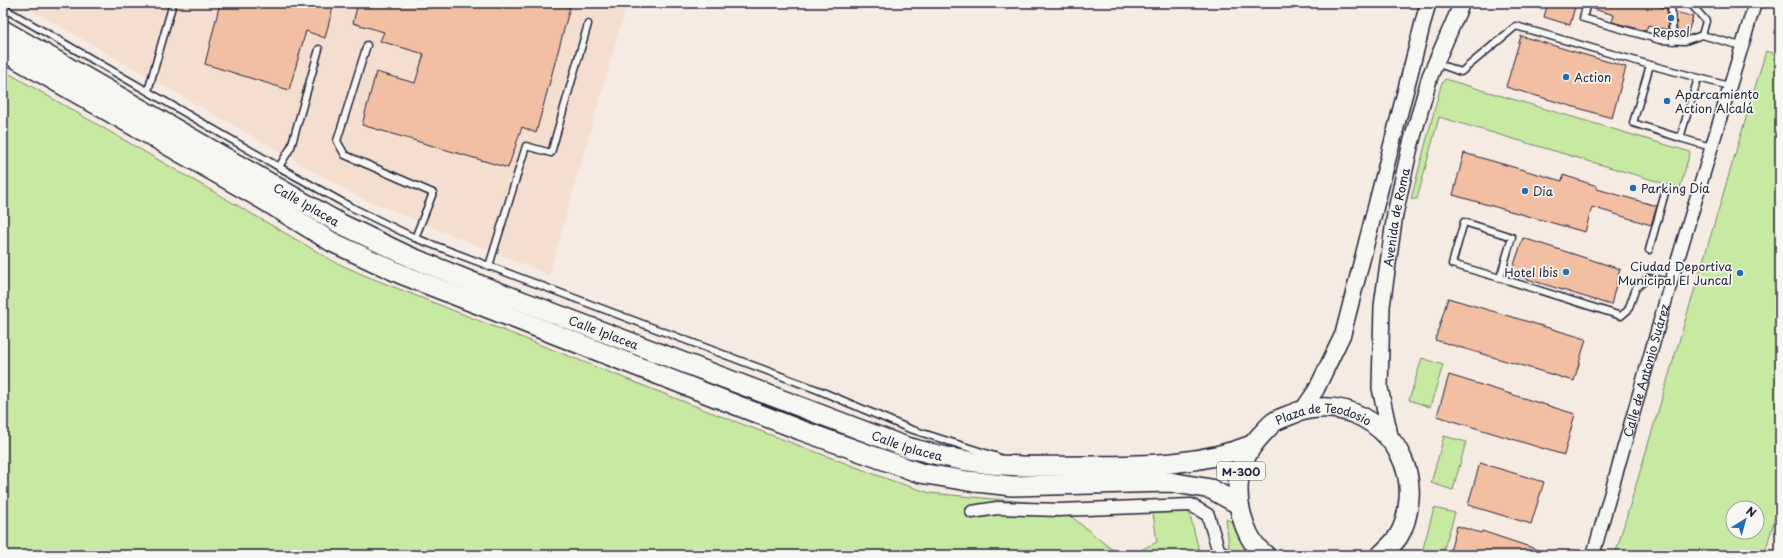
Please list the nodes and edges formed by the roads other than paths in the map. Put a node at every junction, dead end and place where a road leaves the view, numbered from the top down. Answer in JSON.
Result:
{"nodes":[{"id":1,"x":173,"y":3,"type":"edge"},
{"id":2,"x":1428,"y":3,"type":"edge"},
{"id":3,"x":1462,"y":3,"type":"edge"},
{"id":4,"x":1587,"y":3,"type":"edge"},
{"id":5,"x":1671,"y":3,"type":"edge"},
{"id":6,"x":1690,"y":3,"type":"edge"},
{"id":7,"x":1755,"y":3,"type":"edge"},
{"id":8,"x":3,"y":8,"type":"edge"},
{"id":9,"x":588,"y":24,"type":"dead end"},
{"id":10,"x":3,"y":30,"type":"edge"},
{"id":11,"x":1702,"y":35,"type":"junction"},
{"id":12,"x":1673,"y":41,"type":"junction"},
{"id":13,"x":366,"y":45,"type":"dead end"},
{"id":14,"x":1741,"y":46,"type":"junction"},
{"id":15,"x":319,"y":49,"type":"dead end"},
{"id":16,"x":3,"y":51,"type":"edge"},
{"id":17,"x":1436,"y":63,"type":"junction"},
{"id":18,"x":1650,"y":65,"type":"junction"},
{"id":19,"x":1698,"y":78,"type":"junction"},
{"id":20,"x":1729,"y":86,"type":"junction"},
{"id":21,"x":148,"y":91,"type":"junction"},
{"id":22,"x":1680,"y":138,"type":"junction"},
{"id":23,"x":1711,"y":147,"type":"junction"},
{"id":24,"x":279,"y":167,"type":"junction"},
{"id":25,"x":1665,"y":193,"type":"dead end"},
{"id":26,"x":415,"y":238,"type":"junction"},
{"id":27,"x":1649,"y":250,"type":"dead end"},
{"id":28,"x":489,"y":266,"type":"junction"},
{"id":29,"x":1500,"y":278,"type":"junction"},
{"id":30,"x":1671,"y":282,"type":"junction"},
{"id":31,"x":1303,"y":409,"type":"junction"},
{"id":32,"x":1392,"y":440,"type":"junction"},
{"id":33,"x":1252,"y":445,"type":"junction"},
{"id":34,"x":1028,"y":466,"type":"junction"},
{"id":35,"x":1238,"y":504,"type":"junction"},
{"id":36,"x":972,"y":512,"type":"dead end"},
{"id":37,"x":1397,"y":546,"type":"edge"},
{"id":38,"x":1224,"y":555,"type":"edge"},
{"id":39,"x":1265,"y":555,"type":"edge"},
{"id":40,"x":1382,"y":555,"type":"edge"},
{"id":41,"x":1593,"y":555,"type":"edge"}],
"edges":[{"from":1,"to":21,"type":"lane"},
{"from":2,"to":31,"type":"street","name":"Avenida de Roma"},
{"from":3,"to":17,"type":"street","name":"Avenida de Roma","number":"M-300"},
{"from":4,"to":12,"type":"lane"},
{"from":5,"to":12,"type":"lane"},
{"from":6,"to":11,"type":"lane"},
{"from":7,"to":14,"type":"street","name":"Calle de Antonio Suárez"},
{"from":8,"to":21,"type":"lane"},
{"from":9,"to":28,"type":"lane"},
{"from":10,"to":34,"type":"main road","name":"Calle Iplacea"},
{"from":11,"to":12,"type":"lane"},
{"from":11,"to":14,"type":"lane"},
{"from":13,"to":26,"type":"lane"},
{"from":14,"to":20,"type":"street","name":"Calle de Antonio Suárez"},
{"from":15,"to":24,"type":"lane"},
{"from":16,"to":35,"type":"main road","name":"Calle Iplacea"},
{"from":17,"to":18,"type":"lane"},
{"from":17,"to":32,"type":"street","name":"Avenida de Roma","number":"M-300"},
{"from":18,"to":19,"type":"lane"},
{"from":18,"to":22,"type":"lane"},
{"from":19,"to":20,"type":"lane"},
{"from":19,"to":22,"type":"lane"},
{"from":20,"to":23,"type":"street","name":"Calle de Antonio Suárez"},
{"from":21,"to":24,"type":"lane"},
{"from":22,"to":23,"type":"lane"},
{"from":23,"to":30,"type":"street","name":"Calle de Antonio Suárez"},
{"from":24,"to":26,"type":"lane"},
{"from":25,"to":27,"type":"lane"},
{"from":26,"to":28,"type":"lane"},
{"from":28,"to":34,"type":"lane"},
{"from":29,"to":29,"type":"lane"},
{"from":29,"to":30,"type":"lane"},
{"from":30,"to":41,"type":"street","name":"Calle de Antonio Suárez"},
{"from":31,"to":32,"type":"main road","name":"Plaza de Teodosio","number":"M-300"},
{"from":31,"to":33,"type":"main road","name":"Plaza de Teodosio","number":"M-300"},
{"from":32,"to":37,"type":"main road","name":"Plaza de Teodosio","number":"M-300"},
{"from":33,"to":34,"type":"main road","name":"Calle Iplacea"},
{"from":33,"to":35,"type":"main road","name":"Plaza de Teodosio","number":"M-300"},
{"from":35,"to":39,"type":"main road","name":"Plaza de Teodosio","number":"M-300"},
{"from":36,"to":38,"type":"street"},
{"from":37,"to":40,"type":"main road","name":"Plaza de Teodosio","number":"M-300"}]}
